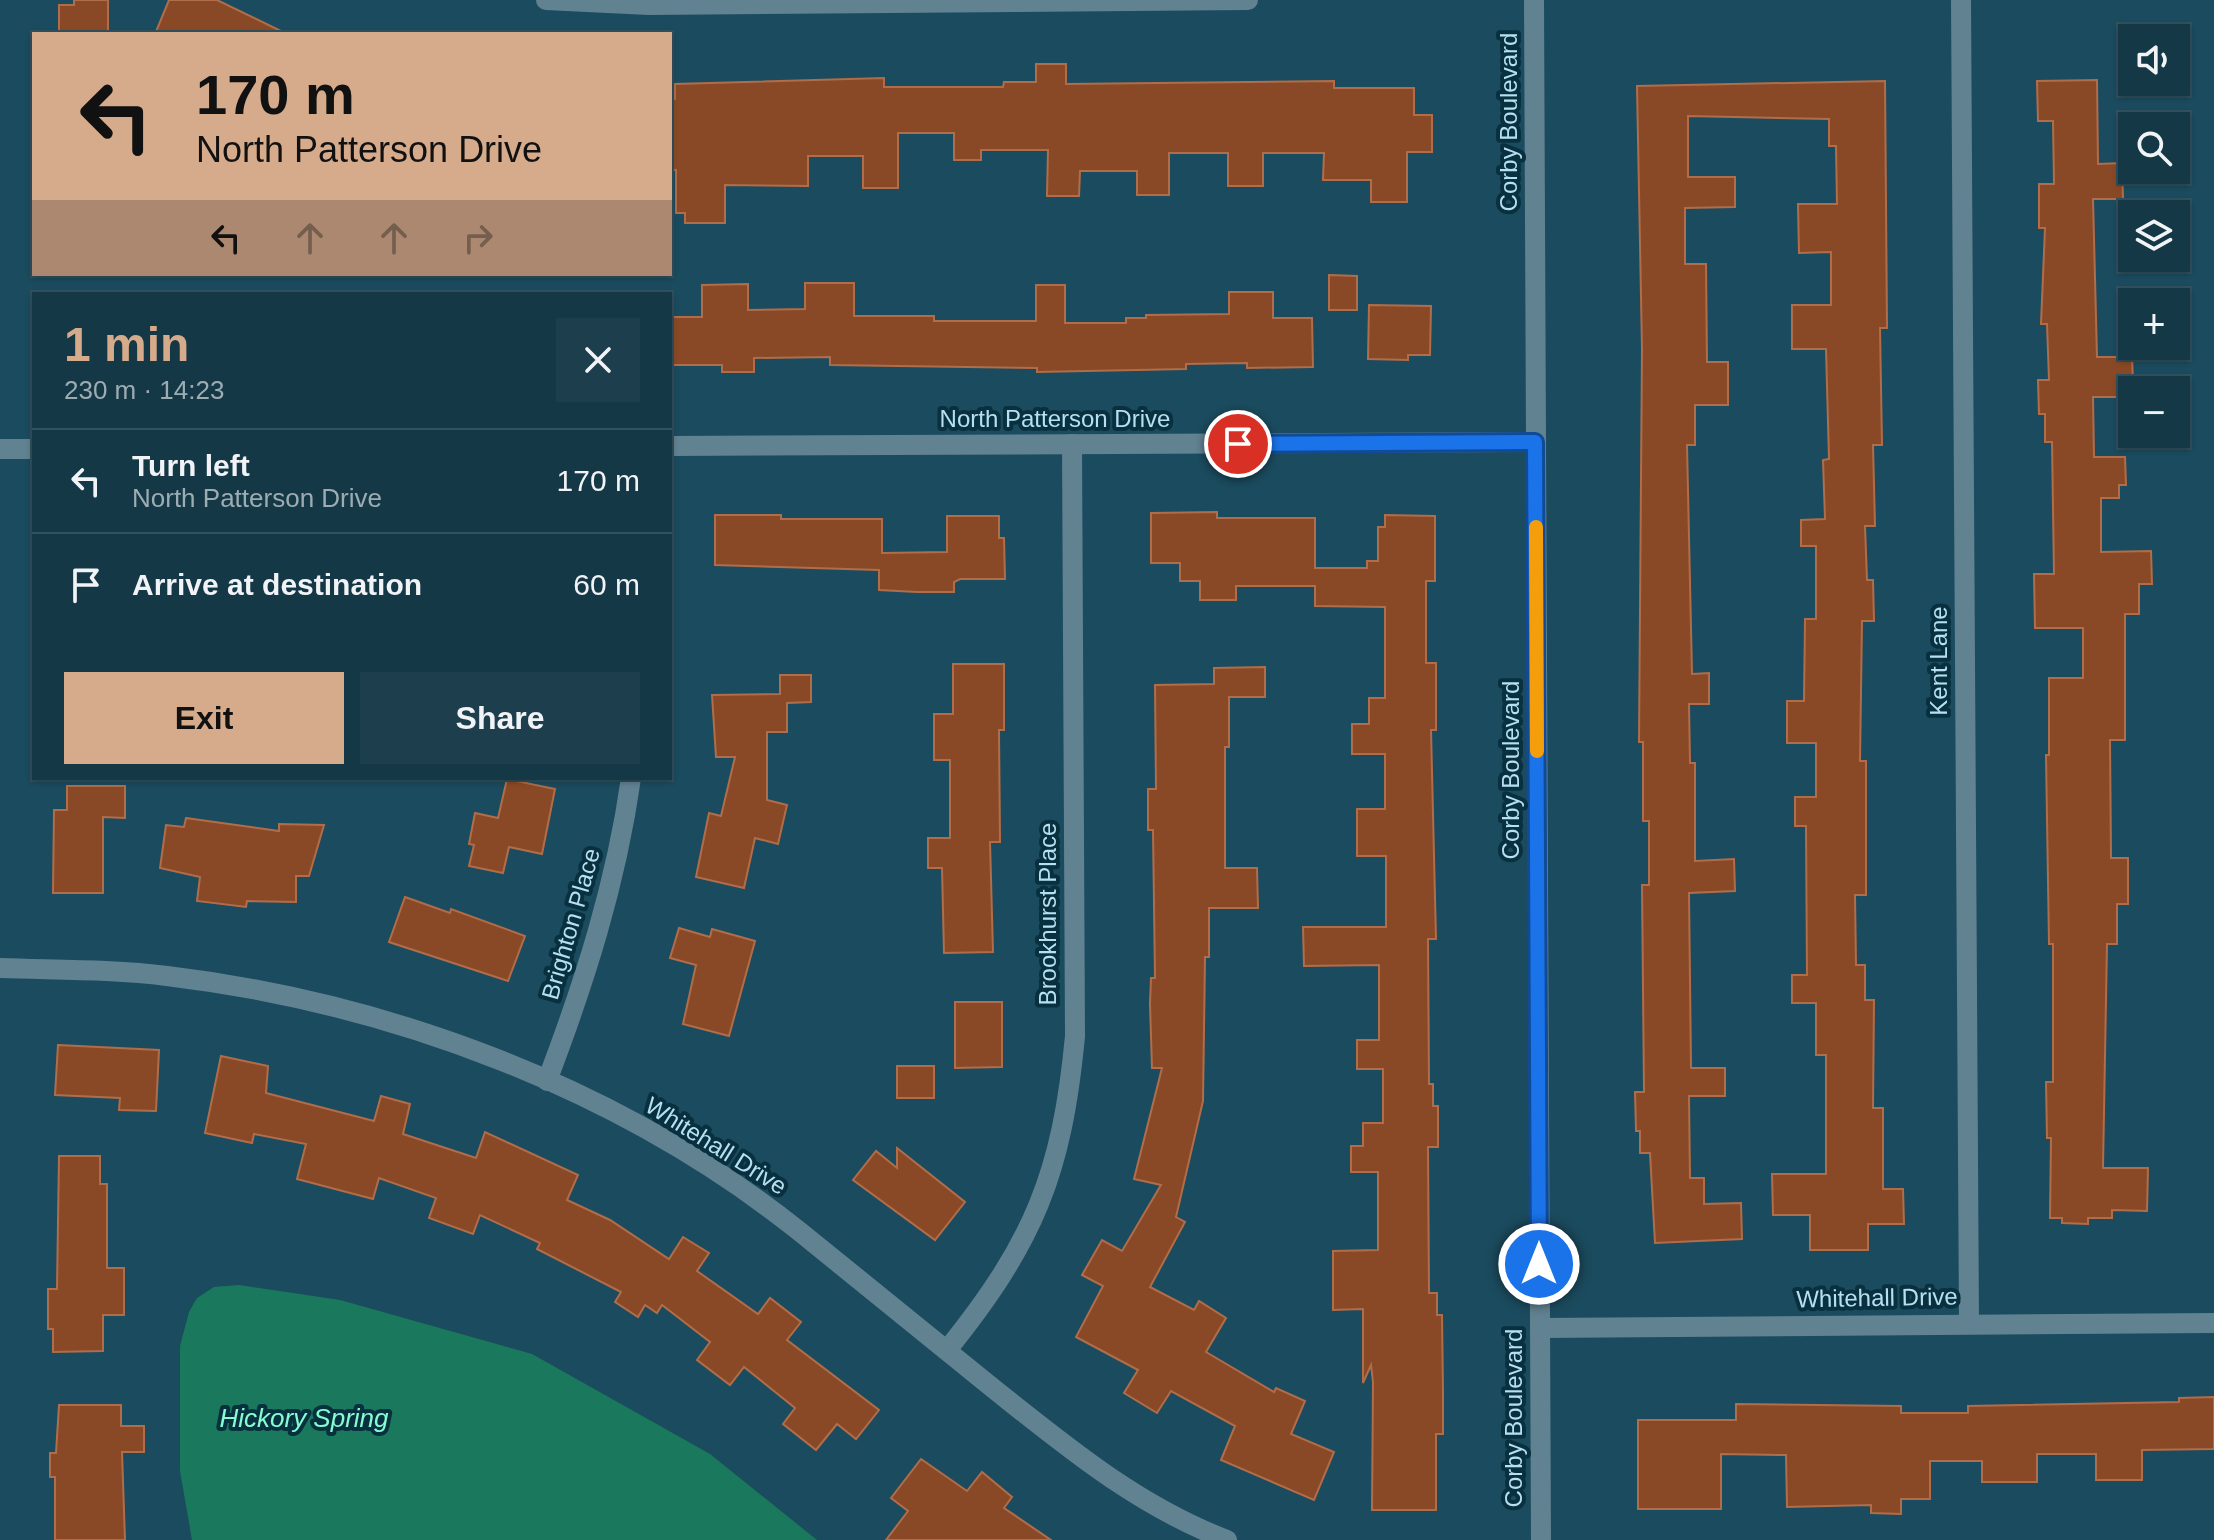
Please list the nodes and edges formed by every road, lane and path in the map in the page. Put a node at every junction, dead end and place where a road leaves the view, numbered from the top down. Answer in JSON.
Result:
{"nodes":[{"id":1,"x":546,"y":0,"type":"edge"},
{"id":2,"x":1248,"y":0,"type":"edge"},
{"id":3,"x":1534,"y":0,"type":"edge"},
{"id":4,"x":1961,"y":0,"type":"edge"},
{"id":5,"x":1075,"y":1,"type":"edge"},
{"id":6,"x":1535,"y":442,"type":"junction"},
{"id":7,"x":1072,"y":444,"type":"junction"},
{"id":8,"x":672,"y":446,"type":"edge"},
{"id":9,"x":0,"y":449,"type":"edge"},
{"id":10,"x":32,"y":449,"type":"edge"},
{"id":11,"x":631,"y":780,"type":"edge"},
{"id":12,"x":0,"y":968,"type":"edge"},
{"id":13,"x":547,"y":1081,"type":"junction"},
{"id":14,"x":1969,"y":1323,"type":"junction"},
{"id":15,"x":2214,"y":1323,"type":"edge"},
{"id":16,"x":1540,"y":1328,"type":"junction"},
{"id":17,"x":947,"y":1350,"type":"junction"},
{"id":18,"x":1227,"y":1540,"type":"edge"},
{"id":19,"x":1541,"y":1540,"type":"edge"}],
"edges":[{"from":1,"to":5,"type":"street"},
{"from":2,"to":5,"type":"street"},
{"from":3,"to":6,"type":"street","name":"Corby Boulevard"},
{"from":4,"to":14,"type":"street","name":"Kent Lane"},
{"from":6,"to":7,"type":"street","name":"North Patterson Drive"},
{"from":6,"to":16,"type":"street","name":"Corby Boulevard"},
{"from":7,"to":8,"type":"street","name":"North Patterson Drive"},
{"from":7,"to":17,"type":"street","name":"Brookhurst Place"},
{"from":9,"to":10,"type":"street"},
{"from":11,"to":13,"type":"street","name":"Brighton Place"},
{"from":12,"to":13,"type":"street","name":"Whitehall Drive"},
{"from":13,"to":17,"type":"street","name":"Whitehall Drive"},
{"from":14,"to":15,"type":"street","name":"Whitehall Drive"},
{"from":14,"to":16,"type":"street","name":"Whitehall Drive"},
{"from":16,"to":19,"type":"street","name":"Corby Boulevard"},
{"from":17,"to":18,"type":"street","name":"Whitehall Drive"}]}
